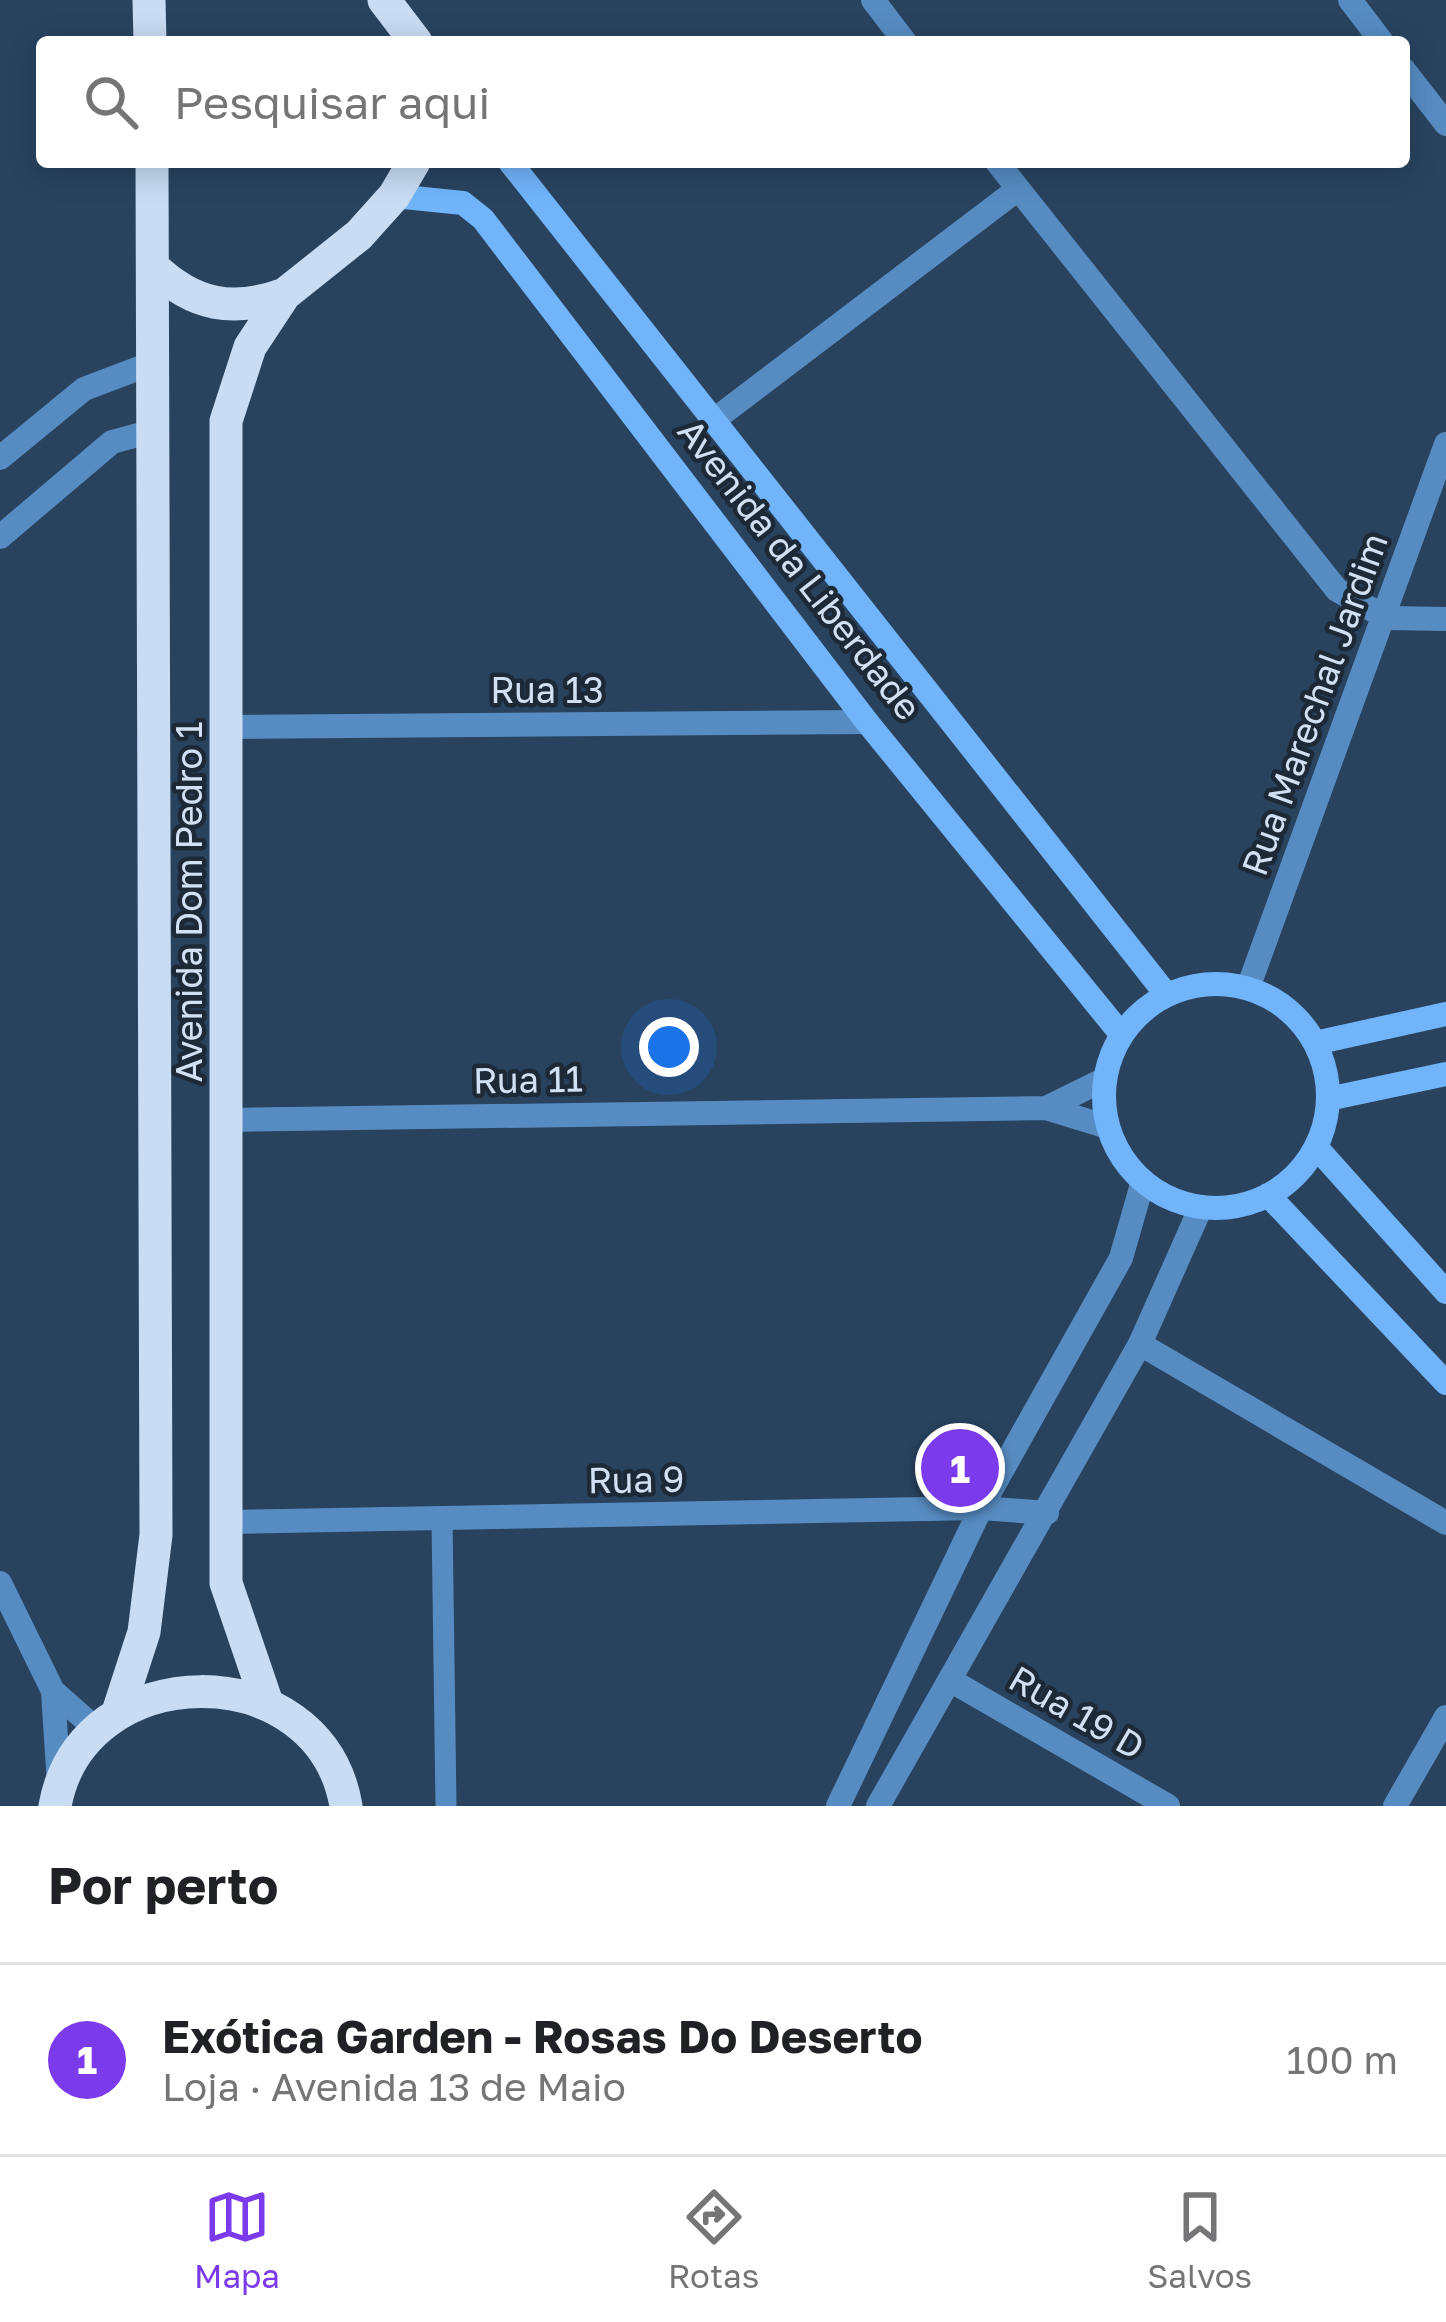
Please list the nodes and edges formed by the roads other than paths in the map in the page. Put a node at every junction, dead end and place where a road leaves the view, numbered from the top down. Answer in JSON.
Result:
{"nodes":[{"id":1,"x":149,"y":0,"type":"edge"},
{"id":2,"x":384,"y":0,"type":"edge"},
{"id":3,"x":873,"y":0,"type":"edge"},
{"id":4,"x":1350,"y":0,"type":"edge"},
{"id":5,"x":150,"y":36,"type":"edge"},
{"id":6,"x":411,"y":36,"type":"edge"},
{"id":7,"x":900,"y":36,"type":"edge"},
{"id":8,"x":1377,"y":36,"type":"edge"},
{"id":9,"x":1410,"y":78,"type":"edge"},
{"id":10,"x":1446,"y":124,"type":"edge"},
{"id":11,"x":152,"y":168,"type":"edge"},
{"id":12,"x":410,"y":168,"type":"edge"},
{"id":13,"x":515,"y":168,"type":"edge"},
{"id":14,"x":1002,"y":168,"type":"edge"},
{"id":15,"x":1018,"y":189,"type":"junction"},
{"id":16,"x":394,"y":196,"type":"junction"},
{"id":17,"x":154,"y":267,"type":"junction"},
{"id":18,"x":285,"y":294,"type":"junction"},
{"id":19,"x":150,"y":364,"type":"junction"},
{"id":20,"x":714,"y":420,"type":"junction"},
{"id":21,"x":149,"y":432,"type":"junction"},
{"id":22,"x":1446,"y":444,"type":"edge"},
{"id":23,"x":0,"y":458,"type":"edge"},
{"id":24,"x":0,"y":536,"type":"edge"},
{"id":25,"x":1387,"y":618,"type":"junction"},
{"id":26,"x":1446,"y":620,"type":"edge"},
{"id":27,"x":867,"y":722,"type":"junction"},
{"id":28,"x":227,"y":727,"type":"junction"},
{"id":29,"x":1248,"y":988,"type":"junction"},
{"id":30,"x":1166,"y":994,"type":"junction"},
{"id":31,"x":1446,"y":1014,"type":"edge"},
{"id":32,"x":1121,"y":1034,"type":"junction"},
{"id":33,"x":1315,"y":1043,"type":"junction"},
{"id":34,"x":1446,"y":1074,"type":"edge"},
{"id":35,"x":1105,"y":1079,"type":"junction"},
{"id":36,"x":1328,"y":1099,"type":"junction"},
{"id":37,"x":1046,"y":1108,"type":"junction"},
{"id":38,"x":228,"y":1120,"type":"junction"},
{"id":39,"x":1108,"y":1127,"type":"junction"},
{"id":40,"x":1316,"y":1147,"type":"junction"},
{"id":41,"x":1143,"y":1180,"type":"junction"},
{"id":42,"x":1268,"y":1195,"type":"junction"},
{"id":43,"x":1201,"y":1207,"type":"junction"},
{"id":44,"x":1446,"y":1292,"type":"edge"},
{"id":45,"x":1140,"y":1344,"type":"junction"},
{"id":46,"x":1446,"y":1383,"type":"edge"},
{"id":47,"x":981,"y":1508,"type":"junction"},
{"id":48,"x":1047,"y":1513,"type":"junction"},
{"id":49,"x":442,"y":1519,"type":"junction"},
{"id":50,"x":225,"y":1522,"type":"junction"},
{"id":51,"x":1446,"y":1522,"type":"edge"},
{"id":52,"x":0,"y":1583,"type":"edge"},
{"id":53,"x":950,"y":1680,"type":"junction"},
{"id":54,"x":53,"y":1691,"type":"junction"},
{"id":55,"x":267,"y":1703,"type":"junction"},
{"id":56,"x":1446,"y":1717,"type":"edge"},
{"id":57,"x":107,"y":1721,"type":"junction"},
{"id":58,"x":57,"y":1795,"type":"edge"},
{"id":59,"x":348,"y":1801,"type":"edge"},
{"id":60,"x":446,"y":1806,"type":"edge"},
{"id":61,"x":838,"y":1806,"type":"edge"},
{"id":62,"x":878,"y":1806,"type":"edge"},
{"id":63,"x":1168,"y":1806,"type":"edge"},
{"id":64,"x":1395,"y":1806,"type":"edge"}],
"edges":[{"from":1,"to":5,"type":"highway"},
{"from":2,"to":6,"type":"highway"},
{"from":3,"to":7,"type":"street"},
{"from":4,"to":8,"type":"street"},
{"from":9,"to":10,"type":"street"},
{"from":11,"to":17,"type":"highway","name":"Avenida Dom Pedro 1"},
{"from":12,"to":16,"type":"highway","name":"Avenida Dom Pedro 1"},
{"from":13,"to":20,"type":"main road","name":"Avenida da Liberdade"},
{"from":14,"to":15,"type":"street"},
{"from":15,"to":20,"type":"street"},
{"from":15,"to":25,"type":"street"},
{"from":16,"to":18,"type":"highway","name":"Avenida Dom Pedro 1"},
{"from":16,"to":27,"type":"main road","name":"Avenida da Liberdade"},
{"from":17,"to":18,"type":"highway"},
{"from":17,"to":19,"type":"highway","name":"Avenida Dom Pedro 1"},
{"from":18,"to":28,"type":"highway","name":"Avenida Dom Pedro 1"},
{"from":19,"to":21,"type":"highway","name":"Avenida Dom Pedro 1"},
{"from":19,"to":23,"type":"street"},
{"from":20,"to":30,"type":"main road","name":"Avenida da Liberdade"},
{"from":21,"to":24,"type":"street"},
{"from":21,"to":57,"type":"highway","name":"Avenida Dom Pedro 1"},
{"from":22,"to":25,"type":"street","name":"Rua Marechal Jardim"},
{"from":25,"to":26,"type":"street"},
{"from":25,"to":29,"type":"street","name":"Rua Marechal Jardim"},
{"from":27,"to":28,"type":"street","name":"Rua 13"},
{"from":27,"to":32,"type":"main road","name":"Avenida da Liberdade"},
{"from":28,"to":38,"type":"highway","name":"Avenida Dom Pedro 1"},
{"from":29,"to":30,"type":"main road"},
{"from":29,"to":33,"type":"main road"},
{"from":30,"to":32,"type":"main road"},
{"from":31,"to":33,"type":"main road"},
{"from":32,"to":35,"type":"main road"},
{"from":33,"to":36,"type":"main road"},
{"from":34,"to":36,"type":"main road"},
{"from":35,"to":37,"type":"street","name":"Rua 11"},
{"from":35,"to":39,"type":"main road"},
{"from":36,"to":40,"type":"main road"},
{"from":37,"to":38,"type":"street","name":"Rua 11"},
{"from":37,"to":39,"type":"street","name":"Rua 11"},
{"from":38,"to":50,"type":"highway","name":"Avenida Dom Pedro 1"},
{"from":39,"to":41,"type":"main road"},
{"from":40,"to":42,"type":"main road"},
{"from":40,"to":44,"type":"main road"},
{"from":41,"to":43,"type":"main road"},
{"from":41,"to":47,"type":"street"},
{"from":42,"to":43,"type":"main road"},
{"from":42,"to":46,"type":"main road"},
{"from":43,"to":45,"type":"street"},
{"from":45,"to":48,"type":"street"},
{"from":45,"to":51,"type":"street"},
{"from":47,"to":48,"type":"street","name":"Rua 9"},
{"from":47,"to":49,"type":"street","name":"Rua 9"},
{"from":47,"to":61,"type":"street"},
{"from":48,"to":53,"type":"street"},
{"from":49,"to":50,"type":"street","name":"Rua 9"},
{"from":49,"to":60,"type":"lane"},
{"from":50,"to":55,"type":"highway","name":"Avenida Dom Pedro 1"},
{"from":52,"to":54,"type":"street"},
{"from":53,"to":62,"type":"street"},
{"from":53,"to":63,"type":"street","name":"Rua 19 D"},
{"from":54,"to":57,"type":"street"},
{"from":54,"to":58,"type":"street"},
{"from":55,"to":57,"type":"highway"},
{"from":55,"to":59,"type":"highway"},
{"from":56,"to":64,"type":"street"},
{"from":57,"to":58,"type":"highway","name":"Avenida Dom Pedro 1"}]}
